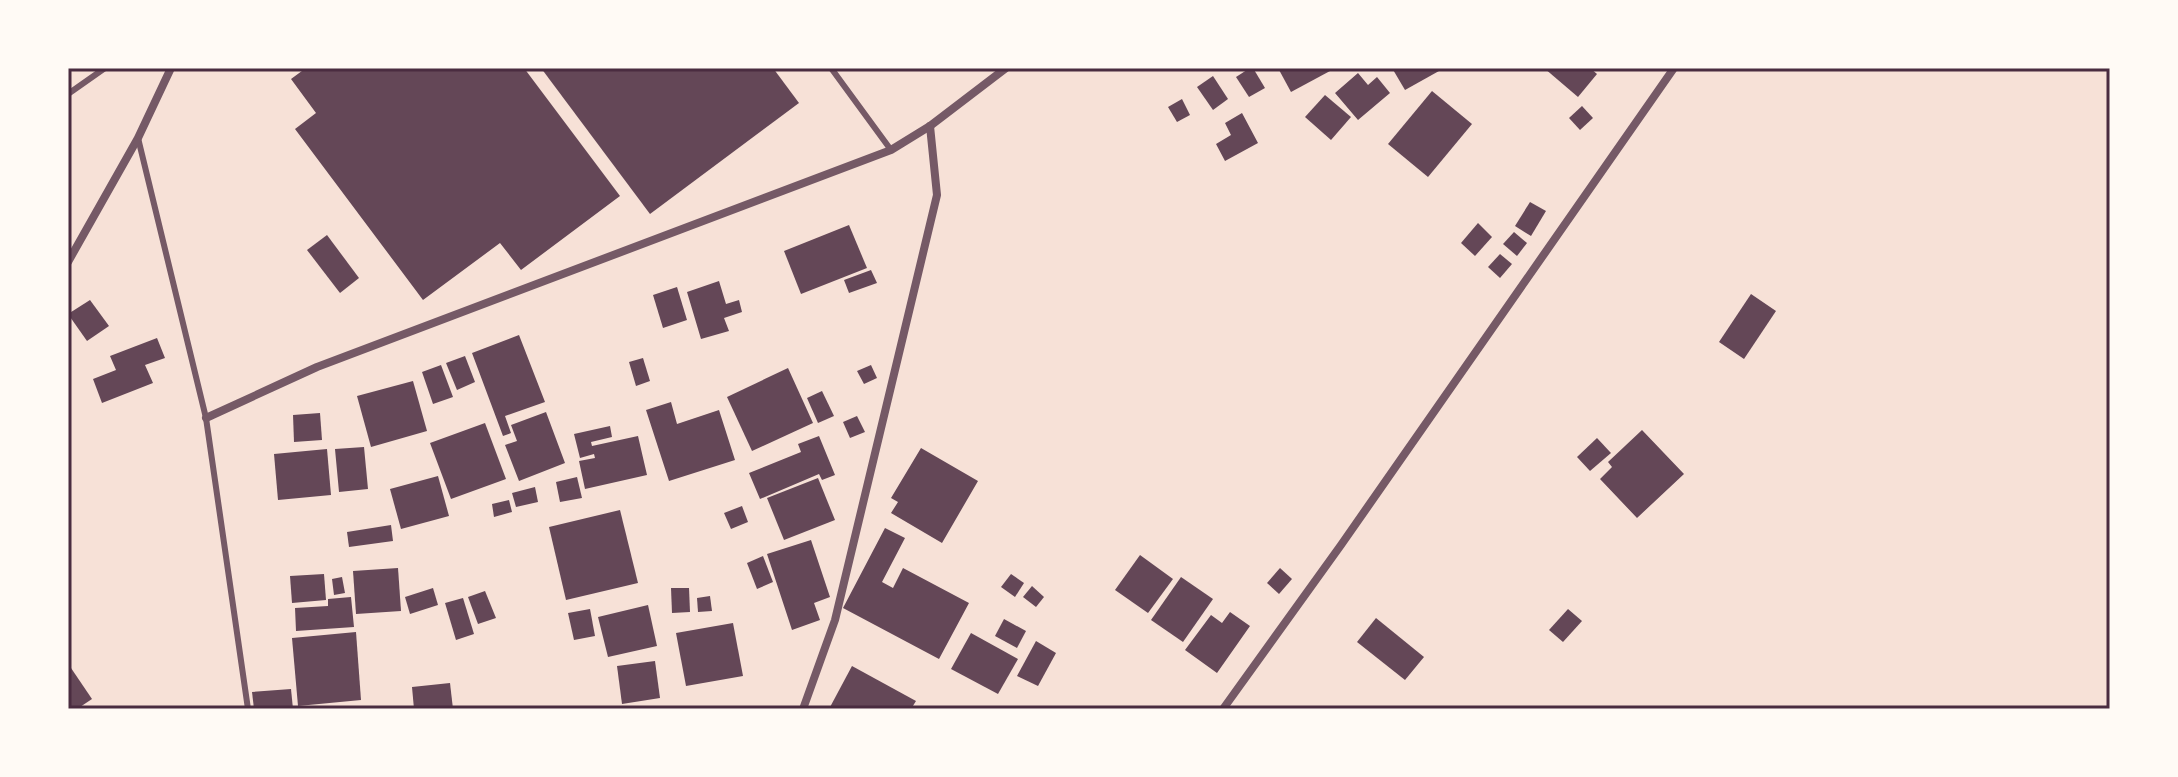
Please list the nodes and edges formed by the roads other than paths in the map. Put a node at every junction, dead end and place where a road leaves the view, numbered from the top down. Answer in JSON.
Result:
{"nodes":[{"id":1,"x":105,"y":68,"type":"edge"},
{"id":2,"x":171,"y":68,"type":"edge"},
{"id":3,"x":831,"y":68,"type":"edge"},
{"id":4,"x":1006,"y":68,"type":"edge"},
{"id":5,"x":1674,"y":68,"type":"edge"},
{"id":6,"x":68,"y":94,"type":"edge"},
{"id":7,"x":930,"y":126,"type":"junction"},
{"id":8,"x":138,"y":138,"type":"junction"},
{"id":9,"x":891,"y":150,"type":"junction"},
{"id":10,"x":68,"y":262,"type":"edge"},
{"id":11,"x":206,"y":418,"type":"junction"},
{"id":12,"x":248,"y":709,"type":"edge"},
{"id":13,"x":803,"y":709,"type":"edge"},
{"id":14,"x":1223,"y":709,"type":"edge"}],
"edges":[{"from":1,"to":6,"type":"lane"},
{"from":2,"to":8,"type":"street"},
{"from":3,"to":9,"type":"lane"},
{"from":4,"to":7,"type":"street"},
{"from":5,"to":14,"type":"street"},
{"from":7,"to":9,"type":"street"},
{"from":7,"to":13,"type":"street"},
{"from":8,"to":10,"type":"street"},
{"from":8,"to":11,"type":"lane"},
{"from":9,"to":11,"type":"street"},
{"from":11,"to":12,"type":"lane"}]}
